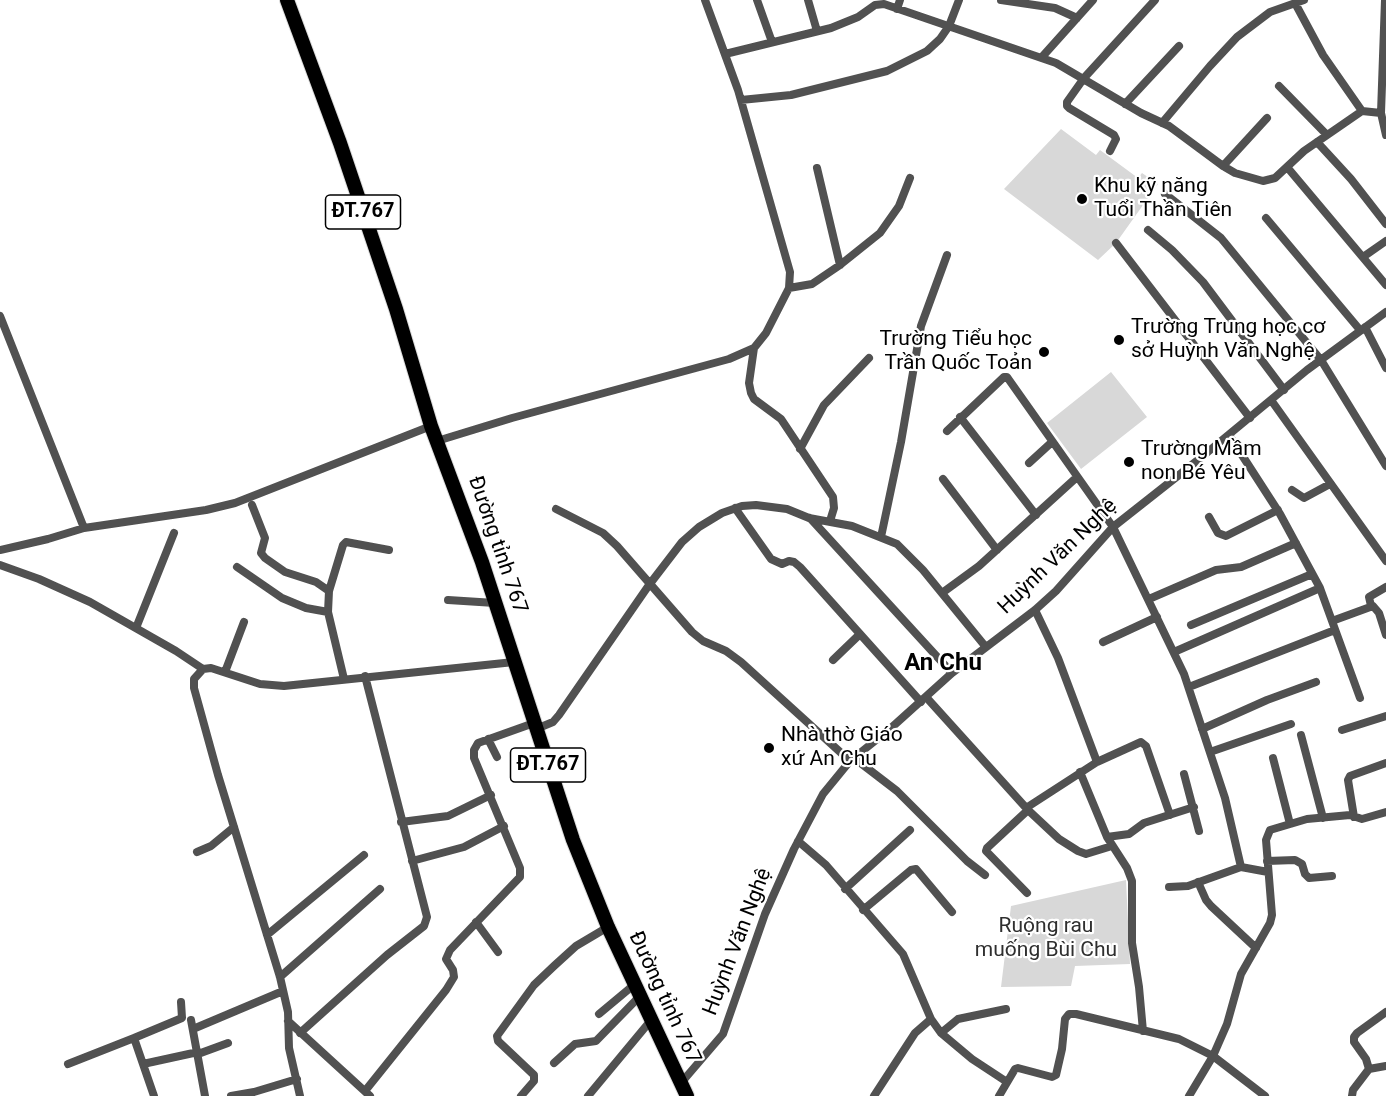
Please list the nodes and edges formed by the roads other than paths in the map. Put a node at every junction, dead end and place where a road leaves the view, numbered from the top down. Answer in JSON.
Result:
{"nodes":[{"id":1,"x":288,"y":0,"type":"edge"},
{"id":2,"x":705,"y":0,"type":"edge"},
{"id":3,"x":757,"y":0,"type":"edge"},
{"id":4,"x":808,"y":0,"type":"edge"},
{"id":5,"x":959,"y":0,"type":"edge"},
{"id":6,"x":1001,"y":0,"type":"edge"},
{"id":7,"x":1093,"y":0,"type":"edge"},
{"id":8,"x":1155,"y":0,"type":"edge"},
{"id":9,"x":1385,"y":0,"type":"edge"},
{"id":10,"x":1292,"y":2,"type":"edge"},
{"id":11,"x":899,"y":4,"type":"edge"},
{"id":12,"x":1077,"y":18,"type":"junction"},
{"id":13,"x":950,"y":26,"type":"junction"},
{"id":14,"x":817,"y":31,"type":"junction"},
{"id":15,"x":772,"y":42,"type":"junction"},
{"id":16,"x":1179,"y":46,"type":"dead end"},
{"id":17,"x":724,"y":54,"type":"junction"},
{"id":18,"x":1041,"y":57,"type":"junction"},
{"id":19,"x":1084,"y":78,"type":"junction"},
{"id":20,"x":1280,"y":86,"type":"dead end"},
{"id":21,"x":741,"y":100,"type":"junction"},
{"id":22,"x":1125,"y":104,"type":"junction"},
{"id":23,"x":1362,"y":111,"type":"junction"},
{"id":24,"x":1381,"y":113,"type":"junction"},
{"id":25,"x":1267,"y":118,"type":"dead end"},
{"id":26,"x":1162,"y":123,"type":"junction"},
{"id":27,"x":1386,"y":132,"type":"edge"},
{"id":28,"x":1327,"y":135,"type":"junction"},
{"id":29,"x":1317,"y":142,"type":"junction"},
{"id":30,"x":1110,"y":151,"type":"dead end"},
{"id":31,"x":1223,"y":166,"type":"junction"},
{"id":32,"x":1287,"y":167,"type":"junction"},
{"id":33,"x":817,"y":168,"type":"dead end"},
{"id":34,"x":910,"y":178,"type":"dead end"},
{"id":35,"x":1165,"y":194,"type":"dead end"},
{"id":36,"x":1266,"y":218,"type":"dead end"},
{"id":37,"x":1386,"y":224,"type":"edge"},
{"id":38,"x":1148,"y":230,"type":"dead end"},
{"id":39,"x":1386,"y":242,"type":"edge"},
{"id":40,"x":1116,"y":243,"type":"dead end"},
{"id":41,"x":947,"y":255,"type":"dead end"},
{"id":42,"x":1363,"y":256,"type":"junction"},
{"id":43,"x":840,"y":265,"type":"junction"},
{"id":44,"x":1386,"y":285,"type":"edge"},
{"id":45,"x":789,"y":288,"type":"junction"},
{"id":46,"x":1386,"y":312,"type":"edge"},
{"id":47,"x":0,"y":316,"type":"edge"},
{"id":48,"x":1362,"y":329,"type":"junction"},
{"id":49,"x":754,"y":348,"type":"junction"},
{"id":50,"x":869,"y":358,"type":"dead end"},
{"id":51,"x":1321,"y":360,"type":"junction"},
{"id":52,"x":1386,"y":368,"type":"edge"},
{"id":53,"x":1284,"y":390,"type":"junction"},
{"id":54,"x":1271,"y":400,"type":"junction"},
{"id":55,"x":960,"y":417,"type":"junction"},
{"id":56,"x":1250,"y":418,"type":"junction"},
{"id":57,"x":431,"y":426,"type":"junction"},
{"id":58,"x":947,"y":431,"type":"dead end"},
{"id":59,"x":1229,"y":435,"type":"junction"},
{"id":60,"x":438,"y":441,"type":"junction"},
{"id":61,"x":1053,"y":442,"type":"junction"},
{"id":62,"x":800,"y":449,"type":"junction"},
{"id":63,"x":1029,"y":463,"type":"dead end"},
{"id":64,"x":1386,"y":465,"type":"edge"},
{"id":65,"x":1077,"y":477,"type":"junction"},
{"id":66,"x":943,"y":479,"type":"dead end"},
{"id":67,"x":1330,"y":484,"type":"junction"},
{"id":68,"x":1292,"y":490,"type":"dead end"},
{"id":69,"x":252,"y":505,"type":"dead end"},
{"id":70,"x":735,"y":508,"type":"junction"},
{"id":71,"x":556,"y":509,"type":"dead end"},
{"id":72,"x":1278,"y":510,"type":"junction"},
{"id":73,"x":1036,"y":515,"type":"junction"},
{"id":74,"x":1209,"y":517,"type":"dead end"},
{"id":75,"x":809,"y":518,"type":"junction"},
{"id":76,"x":830,"y":521,"type":"junction"},
{"id":77,"x":1113,"y":527,"type":"junction"},
{"id":78,"x":84,"y":528,"type":"junction"},
{"id":79,"x":174,"y":533,"type":"dead end"},
{"id":80,"x":881,"y":537,"type":"junction"},
{"id":81,"x":1296,"y":543,"type":"junction"},
{"id":82,"x":0,"y":550,"type":"edge"},
{"id":83,"x":389,"y":550,"type":"dead end"},
{"id":84,"x":997,"y":550,"type":"junction"},
{"id":85,"x":1386,"y":561,"type":"edge"},
{"id":86,"x":0,"y":565,"type":"edge"},
{"id":87,"x":237,"y":567,"type":"dead end"},
{"id":88,"x":1312,"y":574,"type":"junction"},
{"id":89,"x":649,"y":585,"type":"junction"},
{"id":90,"x":1386,"y":587,"type":"edge"},
{"id":91,"x":1320,"y":588,"type":"junction"},
{"id":92,"x":329,"y":591,"type":"junction"},
{"id":93,"x":942,"y":593,"type":"junction"},
{"id":94,"x":1149,"y":599,"type":"junction"},
{"id":95,"x":448,"y":600,"type":"dead end"},
{"id":96,"x":495,"y":603,"type":"junction"},
{"id":97,"x":1371,"y":606,"type":"junction"},
{"id":98,"x":1035,"y":610,"type":"junction"},
{"id":99,"x":328,"y":612,"type":"junction"},
{"id":100,"x":1157,"y":617,"type":"junction"},
{"id":101,"x":244,"y":622,"type":"dead end"},
{"id":102,"x":1191,"y":625,"type":"dead end"},
{"id":103,"x":1334,"y":626,"type":"junction"},
{"id":104,"x":136,"y":628,"type":"junction"},
{"id":105,"x":860,"y":634,"type":"junction"},
{"id":106,"x":1386,"y":635,"type":"edge"},
{"id":107,"x":1103,"y":642,"type":"dead end"},
{"id":108,"x":985,"y":646,"type":"junction"},
{"id":109,"x":1174,"y":652,"type":"junction"},
{"id":110,"x":833,"y":660,"type":"dead end"},
{"id":111,"x":514,"y":662,"type":"junction"},
{"id":112,"x":203,"y":669,"type":"junction"},
{"id":113,"x":225,"y":672,"type":"junction"},
{"id":114,"x":952,"y":673,"type":"junction"},
{"id":115,"x":365,"y":676,"type":"junction"},
{"id":116,"x":344,"y":679,"type":"junction"},
{"id":117,"x":1316,"y":682,"type":"dead end"},
{"id":118,"x":1189,"y":687,"type":"junction"},
{"id":119,"x":1360,"y":698,"type":"dead end"},
{"id":120,"x":923,"y":700,"type":"junction"},
{"id":121,"x":1386,"y":716,"type":"edge"},
{"id":122,"x":1292,"y":724,"type":"dead end"},
{"id":123,"x":535,"y":726,"type":"junction"},
{"id":124,"x":1202,"y":729,"type":"junction"},
{"id":125,"x":1342,"y":730,"type":"dead end"},
{"id":126,"x":1302,"y":735,"type":"dead end"},
{"id":127,"x":488,"y":739,"type":"junction"},
{"id":128,"x":1210,"y":752,"type":"junction"},
{"id":129,"x":497,"y":757,"type":"dead end"},
{"id":130,"x":1272,"y":758,"type":"dead end"},
{"id":131,"x":852,"y":760,"type":"junction"},
{"id":132,"x":1097,"y":762,"type":"junction"},
{"id":133,"x":1386,"y":763,"type":"edge"},
{"id":134,"x":1080,"y":772,"type":"junction"},
{"id":135,"x":1184,"y":774,"type":"dead end"},
{"id":136,"x":490,"y":795,"type":"junction"},
{"id":137,"x":1194,"y":807,"type":"junction"},
{"id":138,"x":1027,"y":809,"type":"junction"},
{"id":139,"x":1386,"y":812,"type":"edge"},
{"id":140,"x":1170,"y":814,"type":"junction"},
{"id":141,"x":1354,"y":817,"type":"junction"},
{"id":142,"x":1323,"y":818,"type":"junction"},
{"id":143,"x":401,"y":822,"type":"junction"},
{"id":144,"x":1290,"y":824,"type":"junction"},
{"id":145,"x":504,"y":826,"type":"junction"},
{"id":146,"x":234,"y":827,"type":"junction"},
{"id":147,"x":910,"y":830,"type":"dead end"},
{"id":148,"x":1200,"y":831,"type":"dead end"},
{"id":149,"x":1107,"y":837,"type":"junction"},
{"id":150,"x":798,"y":841,"type":"junction"},
{"id":151,"x":1112,"y":846,"type":"junction"},
{"id":152,"x":197,"y":852,"type":"dead end"},
{"id":153,"x":364,"y":855,"type":"dead end"},
{"id":154,"x":412,"y":861,"type":"junction"},
{"id":155,"x":1267,"y":861,"type":"junction"},
{"id":156,"x":1241,"y":867,"type":"junction"},
{"id":157,"x":1268,"y":872,"type":"junction"},
{"id":158,"x":985,"y":875,"type":"dead end"},
{"id":159,"x":1332,"y":876,"type":"dead end"},
{"id":160,"x":1198,"y":882,"type":"junction"},
{"id":161,"x":1169,"y":887,"type":"dead end"},
{"id":162,"x":380,"y":889,"type":"dead end"},
{"id":163,"x":845,"y":889,"type":"junction"},
{"id":164,"x":1027,"y":893,"type":"dead end"},
{"id":165,"x":863,"y":910,"type":"junction"},
{"id":166,"x":952,"y":912,"type":"dead end"},
{"id":167,"x":476,"y":922,"type":"junction"},
{"id":168,"x":608,"y":927,"type":"junction"},
{"id":169,"x":267,"y":935,"type":"junction"},
{"id":170,"x":1256,"y":948,"type":"junction"},
{"id":171,"x":498,"y":952,"type":"dead end"},
{"id":172,"x":280,"y":977,"type":"junction"},
{"id":173,"x":637,"y":990,"type":"junction"},
{"id":174,"x":283,"y":991,"type":"junction"},
{"id":175,"x":181,"y":1002,"type":"dead end"},
{"id":176,"x":1006,"y":1010,"type":"dead end"},
{"id":177,"x":1386,"y":1012,"type":"edge"},
{"id":178,"x":599,"y":1014,"type":"dead end"},
{"id":179,"x":652,"y":1019,"type":"junction"},
{"id":180,"x":931,"y":1019,"type":"junction"},
{"id":181,"x":288,"y":1021,"type":"junction"},
{"id":182,"x":1143,"y":1031,"type":"junction"},
{"id":183,"x":300,"y":1033,"type":"junction"},
{"id":184,"x":941,"y":1033,"type":"junction"},
{"id":185,"x":134,"y":1038,"type":"junction"},
{"id":186,"x":228,"y":1043,"type":"dead end"},
{"id":187,"x":198,"y":1053,"type":"junction"},
{"id":188,"x":1213,"y":1056,"type":"junction"},
{"id":189,"x":554,"y":1063,"type":"dead end"},
{"id":190,"x":68,"y":1064,"type":"dead end"},
{"id":191,"x":143,"y":1064,"type":"junction"},
{"id":192,"x":1386,"y":1066,"type":"edge"},
{"id":193,"x":1369,"y":1069,"type":"junction"},
{"id":194,"x":297,"y":1079,"type":"junction"},
{"id":195,"x":1007,"y":1082,"type":"junction"},
{"id":196,"x":681,"y":1083,"type":"junction"},
{"id":197,"x":367,"y":1094,"type":"edge"},
{"id":198,"x":154,"y":1096,"type":"edge"},
{"id":199,"x":205,"y":1096,"type":"edge"},
{"id":200,"x":231,"y":1096,"type":"edge"},
{"id":201,"x":300,"y":1096,"type":"edge"},
{"id":202,"x":521,"y":1096,"type":"edge"},
{"id":203,"x":588,"y":1096,"type":"edge"},
{"id":204,"x":687,"y":1096,"type":"edge"},
{"id":205,"x":874,"y":1096,"type":"edge"},
{"id":206,"x":999,"y":1096,"type":"edge"},
{"id":207,"x":1190,"y":1096,"type":"edge"},
{"id":208,"x":1265,"y":1096,"type":"edge"},
{"id":209,"x":1352,"y":1096,"type":"edge"}],
"edges":[{"from":1,"to":57,"type":"main road","name":"Đường tỉnh 767","number":"ĐT.767"},
{"from":2,"to":17,"type":"street"},
{"from":3,"to":15,"type":"street"},
{"from":4,"to":14,"type":"street"},
{"from":5,"to":13,"type":"street"},
{"from":6,"to":12,"type":"street"},
{"from":7,"to":12,"type":"street"},
{"from":8,"to":19,"type":"street"},
{"from":9,"to":24,"type":"street"},
{"from":10,"to":23,"type":"street"},
{"from":10,"to":26,"type":"street"},
{"from":11,"to":13,"type":"street"},
{"from":11,"to":14,"type":"street"},
{"from":12,"to":18,"type":"street"},
{"from":13,"to":18,"type":"street"},
{"from":13,"to":21,"type":"street"},
{"from":14,"to":15,"type":"street"},
{"from":15,"to":17,"type":"street"},
{"from":16,"to":22,"type":"street"},
{"from":17,"to":21,"type":"street"},
{"from":18,"to":19,"type":"street"},
{"from":19,"to":22,"type":"street"},
{"from":19,"to":30,"type":"street"},
{"from":20,"to":28,"type":"street"},
{"from":21,"to":45,"type":"street"},
{"from":22,"to":26,"type":"street"},
{"from":23,"to":24,"type":"street"},
{"from":23,"to":28,"type":"street"},
{"from":24,"to":27,"type":"street"},
{"from":25,"to":31,"type":"street"},
{"from":26,"to":31,"type":"street"},
{"from":28,"to":29,"type":"street"},
{"from":29,"to":32,"type":"street"},
{"from":29,"to":37,"type":"street"},
{"from":31,"to":32,"type":"street"},
{"from":32,"to":42,"type":"street"},
{"from":33,"to":43,"type":"street"},
{"from":34,"to":43,"type":"street"},
{"from":35,"to":51,"type":"street"},
{"from":36,"to":48,"type":"street"},
{"from":38,"to":53,"type":"street"},
{"from":39,"to":42,"type":"street"},
{"from":40,"to":56,"type":"street"},
{"from":41,"to":80,"type":"street"},
{"from":42,"to":44,"type":"street"},
{"from":43,"to":45,"type":"street"},
{"from":45,"to":49,"type":"street"},
{"from":46,"to":48,"type":"street","name":"Huỳnh Văn Nghệ"},
{"from":47,"to":78,"type":"street"},
{"from":48,"to":51,"type":"street","name":"Huỳnh Văn Nghệ"},
{"from":48,"to":52,"type":"street"},
{"from":49,"to":60,"type":"street"},
{"from":49,"to":62,"type":"street"},
{"from":50,"to":62,"type":"street"},
{"from":51,"to":53,"type":"street","name":"Huỳnh Văn Nghệ"},
{"from":51,"to":64,"type":"street"},
{"from":53,"to":54,"type":"street","name":"Huỳnh Văn Nghệ"},
{"from":54,"to":56,"type":"street","name":"Huỳnh Văn Nghệ"},
{"from":54,"to":67,"type":"street"},
{"from":55,"to":58,"type":"street"},
{"from":55,"to":61,"type":"street"},
{"from":55,"to":73,"type":"street"},
{"from":56,"to":59,"type":"street","name":"Huỳnh Văn Nghệ"},
{"from":57,"to":60,"type":"main road","name":"Đường tỉnh 767","number":"ĐT.767"},
{"from":57,"to":78,"type":"street"},
{"from":59,"to":72,"type":"street"},
{"from":59,"to":77,"type":"street","name":"Huỳnh Văn Nghệ"},
{"from":60,"to":96,"type":"main road","name":"Đường tỉnh 767","number":"ĐT.767"},
{"from":61,"to":63,"type":"street"},
{"from":61,"to":65,"type":"street"},
{"from":62,"to":76,"type":"street"},
{"from":65,"to":73,"type":"street"},
{"from":65,"to":77,"type":"street"},
{"from":66,"to":84,"type":"street"},
{"from":67,"to":68,"type":"street"},
{"from":67,"to":85,"type":"street"},
{"from":69,"to":92,"type":"street"},
{"from":70,"to":75,"type":"street"},
{"from":70,"to":89,"type":"street"},
{"from":70,"to":105,"type":"street"},
{"from":71,"to":89,"type":"street"},
{"from":72,"to":74,"type":"street"},
{"from":72,"to":81,"type":"street"},
{"from":73,"to":84,"type":"street"},
{"from":75,"to":76,"type":"street"},
{"from":75,"to":114,"type":"street"},
{"from":76,"to":80,"type":"street"},
{"from":77,"to":94,"type":"street"},
{"from":77,"to":98,"type":"street","name":"Huỳnh Văn Nghệ"},
{"from":78,"to":82,"type":"street"},
{"from":79,"to":104,"type":"street"},
{"from":80,"to":93,"type":"street"},
{"from":81,"to":88,"type":"street"},
{"from":81,"to":94,"type":"street"},
{"from":83,"to":92,"type":"street"},
{"from":84,"to":93,"type":"street"},
{"from":86,"to":104,"type":"street"},
{"from":87,"to":99,"type":"street"},
{"from":88,"to":91,"type":"street"},
{"from":88,"to":102,"type":"street"},
{"from":89,"to":123,"type":"street"},
{"from":89,"to":131,"type":"street"},
{"from":90,"to":97,"type":"street"},
{"from":91,"to":103,"type":"street"},
{"from":91,"to":109,"type":"street"},
{"from":92,"to":99,"type":"street"},
{"from":93,"to":108,"type":"street"},
{"from":94,"to":100,"type":"street"},
{"from":95,"to":96,"type":"street"},
{"from":96,"to":111,"type":"main road","name":"Đường tỉnh 767","number":"ĐT.767"},
{"from":97,"to":103,"type":"street"},
{"from":97,"to":106,"type":"street"},
{"from":98,"to":108,"type":"street","name":"Huỳnh Văn Nghệ"},
{"from":98,"to":132,"type":"street"},
{"from":99,"to":116,"type":"street"},
{"from":100,"to":107,"type":"street"},
{"from":100,"to":109,"type":"street"},
{"from":101,"to":113,"type":"street"},
{"from":103,"to":118,"type":"street"},
{"from":103,"to":119,"type":"street"},
{"from":104,"to":112,"type":"street"},
{"from":105,"to":110,"type":"street"},
{"from":105,"to":120,"type":"street"},
{"from":108,"to":114,"type":"street","name":"Huỳnh Văn Nghệ"},
{"from":109,"to":118,"type":"street"},
{"from":111,"to":115,"type":"street"},
{"from":111,"to":123,"type":"main road","name":"Đường tỉnh 767","number":"ĐT.767"},
{"from":112,"to":113,"type":"street"},
{"from":112,"to":146,"type":"street"},
{"from":113,"to":116,"type":"street"},
{"from":114,"to":120,"type":"street","name":"Huỳnh Văn Nghệ"},
{"from":115,"to":116,"type":"street"},
{"from":115,"to":143,"type":"street"},
{"from":117,"to":124,"type":"street"},
{"from":118,"to":124,"type":"street"},
{"from":120,"to":131,"type":"street","name":"Huỳnh Văn Nghệ"},
{"from":120,"to":138,"type":"street"},
{"from":121,"to":125,"type":"street"},
{"from":122,"to":128,"type":"street"},
{"from":123,"to":127,"type":"street"},
{"from":123,"to":168,"type":"main road","name":"Đường tỉnh 767","number":"ĐT.767"},
{"from":124,"to":128,"type":"street"},
{"from":126,"to":142,"type":"street"},
{"from":127,"to":129,"type":"street"},
{"from":127,"to":136,"type":"street"},
{"from":128,"to":156,"type":"street"},
{"from":130,"to":144,"type":"street"},
{"from":131,"to":150,"type":"street","name":"Huỳnh Văn Nghệ"},
{"from":131,"to":158,"type":"street"},
{"from":132,"to":134,"type":"street"},
{"from":132,"to":140,"type":"street"},
{"from":133,"to":141,"type":"street"},
{"from":134,"to":138,"type":"street"},
{"from":134,"to":149,"type":"street"},
{"from":135,"to":137,"type":"street"},
{"from":136,"to":143,"type":"street"},
{"from":136,"to":145,"type":"street"},
{"from":137,"to":140,"type":"street"},
{"from":137,"to":148,"type":"street"},
{"from":138,"to":151,"type":"street"},
{"from":138,"to":164,"type":"street"},
{"from":139,"to":141,"type":"street"},
{"from":140,"to":149,"type":"street"},
{"from":141,"to":142,"type":"street"},
{"from":142,"to":144,"type":"street"},
{"from":143,"to":154,"type":"street"},
{"from":144,"to":155,"type":"street"},
{"from":145,"to":154,"type":"street"},
{"from":145,"to":167,"type":"street"},
{"from":146,"to":152,"type":"street"},
{"from":146,"to":169,"type":"street"},
{"from":147,"to":163,"type":"street"},
{"from":149,"to":151,"type":"street"},
{"from":150,"to":163,"type":"street"},
{"from":150,"to":196,"type":"street","name":"Huỳnh Văn Nghệ"},
{"from":151,"to":182,"type":"street"},
{"from":153,"to":169,"type":"street"},
{"from":154,"to":183,"type":"street"},
{"from":155,"to":157,"type":"street"},
{"from":155,"to":159,"type":"street"},
{"from":156,"to":157,"type":"street"},
{"from":156,"to":160,"type":"street"},
{"from":157,"to":170,"type":"street"},
{"from":160,"to":161,"type":"street"},
{"from":160,"to":170,"type":"street"},
{"from":162,"to":172,"type":"street"},
{"from":163,"to":165,"type":"street"},
{"from":165,"to":166,"type":"street"},
{"from":165,"to":180,"type":"street"},
{"from":167,"to":171,"type":"street"},
{"from":167,"to":197,"type":"street"},
{"from":168,"to":173,"type":"main road","name":"Đường tỉnh 767","number":"ĐT.767"},
{"from":168,"to":202,"type":"street"},
{"from":169,"to":172,"type":"street"},
{"from":170,"to":188,"type":"street"},
{"from":172,"to":174,"type":"street"},
{"from":173,"to":178,"type":"street"},
{"from":173,"to":179,"type":"main road","name":"Đường tỉnh 767","number":"ĐT.767"},
{"from":173,"to":189,"type":"street"},
{"from":174,"to":181,"type":"street"},
{"from":174,"to":187,"type":"street"},
{"from":175,"to":185,"type":"street"},
{"from":176,"to":184,"type":"street"},
{"from":177,"to":193,"type":"street"},
{"from":179,"to":196,"type":"main road","name":"Đường tỉnh 767","number":"ĐT.767"},
{"from":179,"to":203,"type":"street"},
{"from":180,"to":184,"type":"street"},
{"from":180,"to":205,"type":"street"},
{"from":181,"to":183,"type":"street"},
{"from":181,"to":194,"type":"street"},
{"from":182,"to":188,"type":"street"},
{"from":182,"to":195,"type":"street"},
{"from":183,"to":197,"type":"street"},
{"from":184,"to":195,"type":"street"},
{"from":185,"to":190,"type":"street"},
{"from":185,"to":191,"type":"street"},
{"from":186,"to":187,"type":"street"},
{"from":187,"to":191,"type":"street"},
{"from":187,"to":199,"type":"street"},
{"from":188,"to":207,"type":"street"},
{"from":188,"to":208,"type":"street"},
{"from":191,"to":198,"type":"street"},
{"from":192,"to":193,"type":"street"},
{"from":193,"to":209,"type":"street"},
{"from":194,"to":200,"type":"street"},
{"from":194,"to":201,"type":"street"},
{"from":195,"to":206,"type":"street"},
{"from":196,"to":204,"type":"main road","name":"Đường tỉnh 767","number":"ĐT.767"}]}
